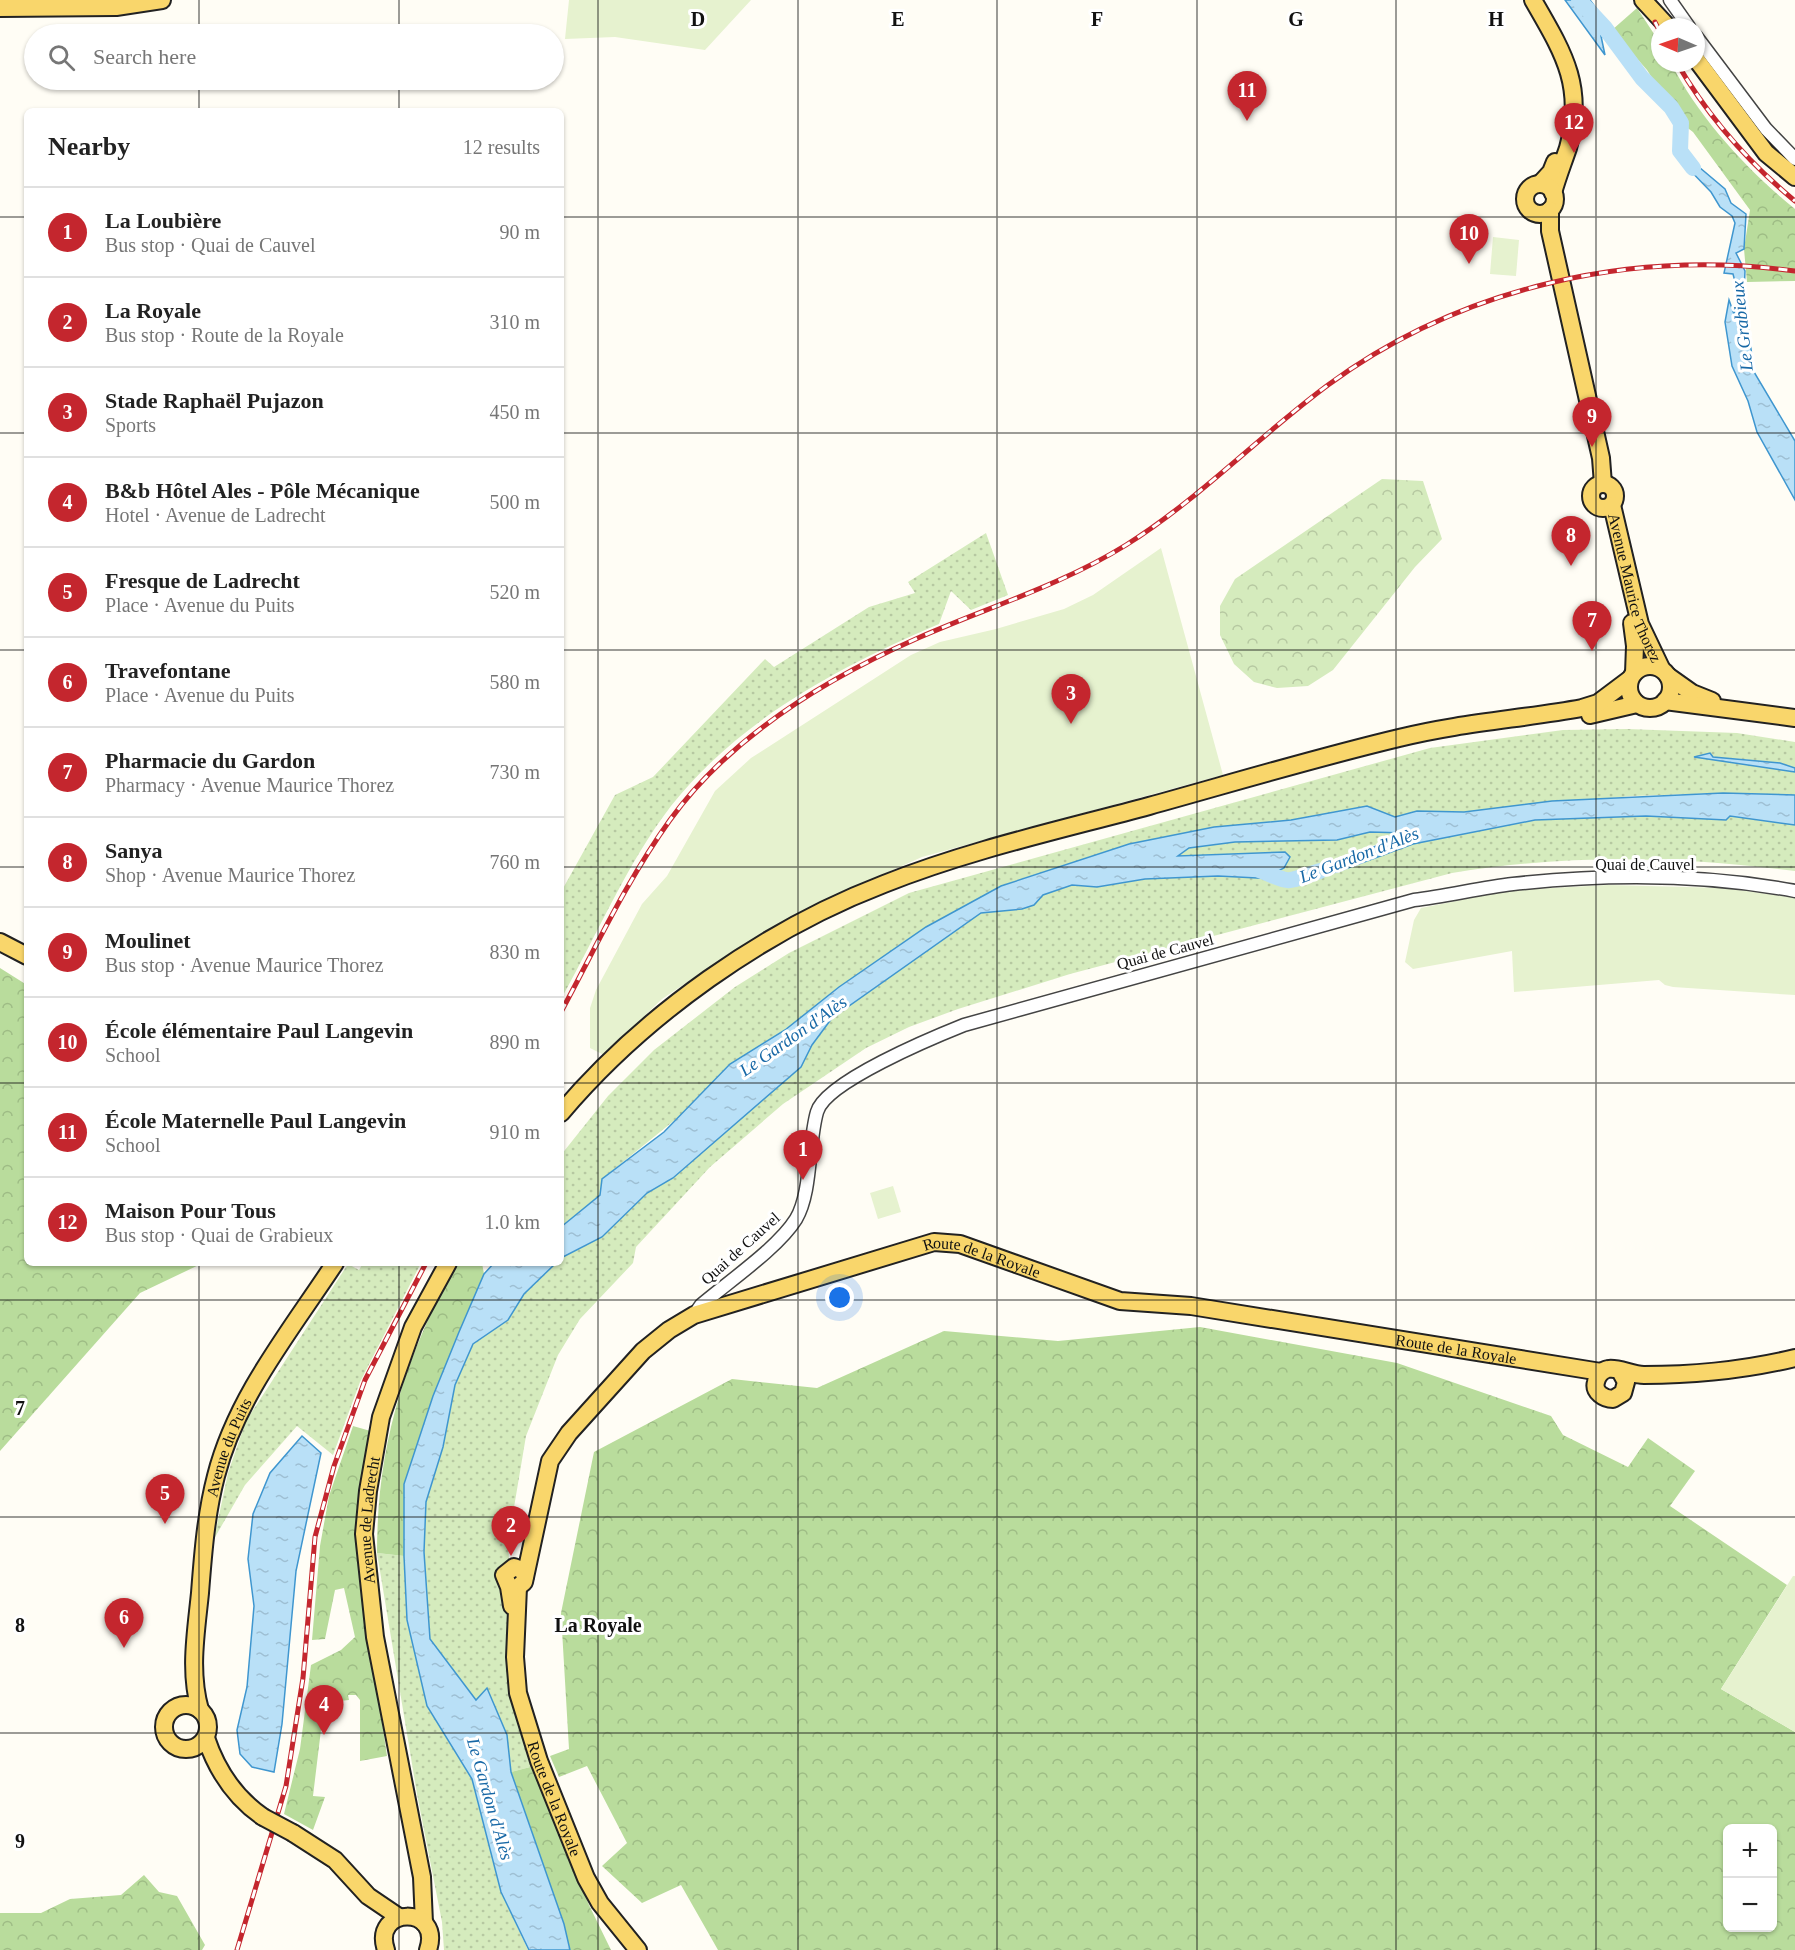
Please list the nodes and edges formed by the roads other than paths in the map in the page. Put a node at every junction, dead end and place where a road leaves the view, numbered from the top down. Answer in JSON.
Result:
{"nodes":[{"id":1,"x":162,"y":0,"type":"edge"},
{"id":2,"x":1525,"y":0,"type":"edge"},
{"id":3,"x":1533,"y":0,"type":"edge"},
{"id":4,"x":1643,"y":0,"type":"edge"},
{"id":5,"x":1670,"y":0,"type":"edge"},
{"id":6,"x":0,"y":8,"type":"edge"},
{"id":7,"x":1660,"y":18,"type":"edge"},
{"id":8,"x":1683,"y":18,"type":"edge"},
{"id":9,"x":1705,"y":48,"type":"edge"},
{"id":10,"x":1705,"y":71,"type":"edge"},
{"id":11,"x":1795,"y":159,"type":"edge"},
{"id":12,"x":1795,"y":177,"type":"edge"},
{"id":13,"x":1547,"y":188,"type":"junction"},
{"id":14,"x":1545,"y":211,"type":"junction"},
{"id":15,"x":1608,"y":507,"type":"junction"},
{"id":16,"x":1664,"y":672,"type":"junction"},
{"id":17,"x":1632,"y":676,"type":"junction"},
{"id":18,"x":1665,"y":702,"type":"junction"},
{"id":19,"x":1637,"y":704,"type":"junction"},
{"id":20,"x":1736,"y":710,"type":"junction"},
{"id":21,"x":1526,"y":718,"type":"junction"},
{"id":22,"x":1795,"y":718,"type":"edge"},
{"id":23,"x":1795,"y":891,"type":"edge"},
{"id":24,"x":0,"y":942,"type":"edge"},
{"id":25,"x":24,"y":954,"type":"edge"},
{"id":26,"x":564,"y":1110,"type":"edge"},
{"id":27,"x":333,"y":1266,"type":"edge"},
{"id":28,"x":446,"y":1266,"type":"edge"},
{"id":29,"x":694,"y":1315,"type":"junction"},
{"id":30,"x":1795,"y":1358,"type":"edge"},
{"id":31,"x":1623,"y":1378,"type":"junction"},
{"id":32,"x":1598,"y":1379,"type":"junction"},
{"id":33,"x":193,"y":1657,"type":"junction"},
{"id":34,"x":176,"y":1707,"type":"junction"},
{"id":35,"x":200,"y":1710,"type":"junction"},
{"id":36,"x":206,"y":1738,"type":"junction"},
{"id":37,"x":184,"y":1748,"type":"junction"},
{"id":38,"x":226,"y":1782,"type":"junction"},
{"id":39,"x":411,"y":1826,"type":"junction"},
{"id":40,"x":368,"y":1896,"type":"junction"},
{"id":41,"x":402,"y":1917,"type":"junction"},
{"id":42,"x":424,"y":1923,"type":"junction"},
{"id":43,"x":385,"y":1932,"type":"junction"},
{"id":44,"x":386,"y":1950,"type":"edge"},
{"id":45,"x":428,"y":1950,"type":"edge"},
{"id":46,"x":638,"y":1950,"type":"edge"}],
"edges":[{"from":1,"to":6,"type":"main road"},
{"from":2,"to":13,"type":"main road"},
{"from":3,"to":13,"type":"main road"},
{"from":4,"to":7,"type":"main road"},
{"from":5,"to":8,"type":"street"},
{"from":9,"to":11,"type":"street"},
{"from":10,"to":12,"type":"main road"},
{"from":13,"to":14,"type":"main road"},
{"from":13,"to":14,"type":"main road"},
{"from":14,"to":15,"type":"main road"},
{"from":15,"to":16,"type":"main road","name":"Avenue Maurice Thorez"},
{"from":15,"to":17,"type":"main road","name":"Avenue Maurice Thorez"},
{"from":16,"to":17,"type":"main road"},
{"from":16,"to":18,"type":"main road"},
{"from":16,"to":20,"type":"main road"},
{"from":17,"to":19,"type":"main road"},
{"from":17,"to":21,"type":"main road"},
{"from":18,"to":19,"type":"main road"},
{"from":18,"to":20,"type":"main road"},
{"from":19,"to":21,"type":"main road"},
{"from":20,"to":22,"type":"main road"},
{"from":21,"to":26,"type":"main road"},
{"from":23,"to":29,"type":"street","name":"Quai de Cauvel"},
{"from":24,"to":25,"type":"main road"},
{"from":27,"to":33,"type":"main road","name":"Avenue du Puits"},
{"from":28,"to":39,"type":"main road","name":"Avenue de Ladrecht"},
{"from":29,"to":32,"type":"main road","name":"Route de la Royale"},
{"from":29,"to":46,"type":"main road","name":"Route de la Royale"},
{"from":30,"to":31,"type":"main road"},
{"from":31,"to":32,"type":"main road"},
{"from":31,"to":32,"type":"main road"},
{"from":33,"to":34,"type":"main road","name":"Avenue du Puits"},
{"from":33,"to":35,"type":"main road","name":"Avenue du Puits"},
{"from":34,"to":35,"type":"main road"},
{"from":34,"to":37,"type":"main road"},
{"from":35,"to":36,"type":"main road"},
{"from":36,"to":37,"type":"main road"},
{"from":36,"to":38,"type":"main road"},
{"from":37,"to":38,"type":"main road"},
{"from":38,"to":40,"type":"main road","bridge":true},
{"from":39,"to":41,"type":"main road","name":"Avenue de Ladrecht"},
{"from":39,"to":42,"type":"main road","name":"Avenue de Ladrecht"},
{"from":40,"to":41,"type":"main road"},
{"from":40,"to":43,"type":"main road"},
{"from":41,"to":42,"type":"main road"},
{"from":41,"to":43,"type":"main road"},
{"from":42,"to":45,"type":"main road","name":"Avenue de Ladrecht"},
{"from":43,"to":44,"type":"main road"}]}
